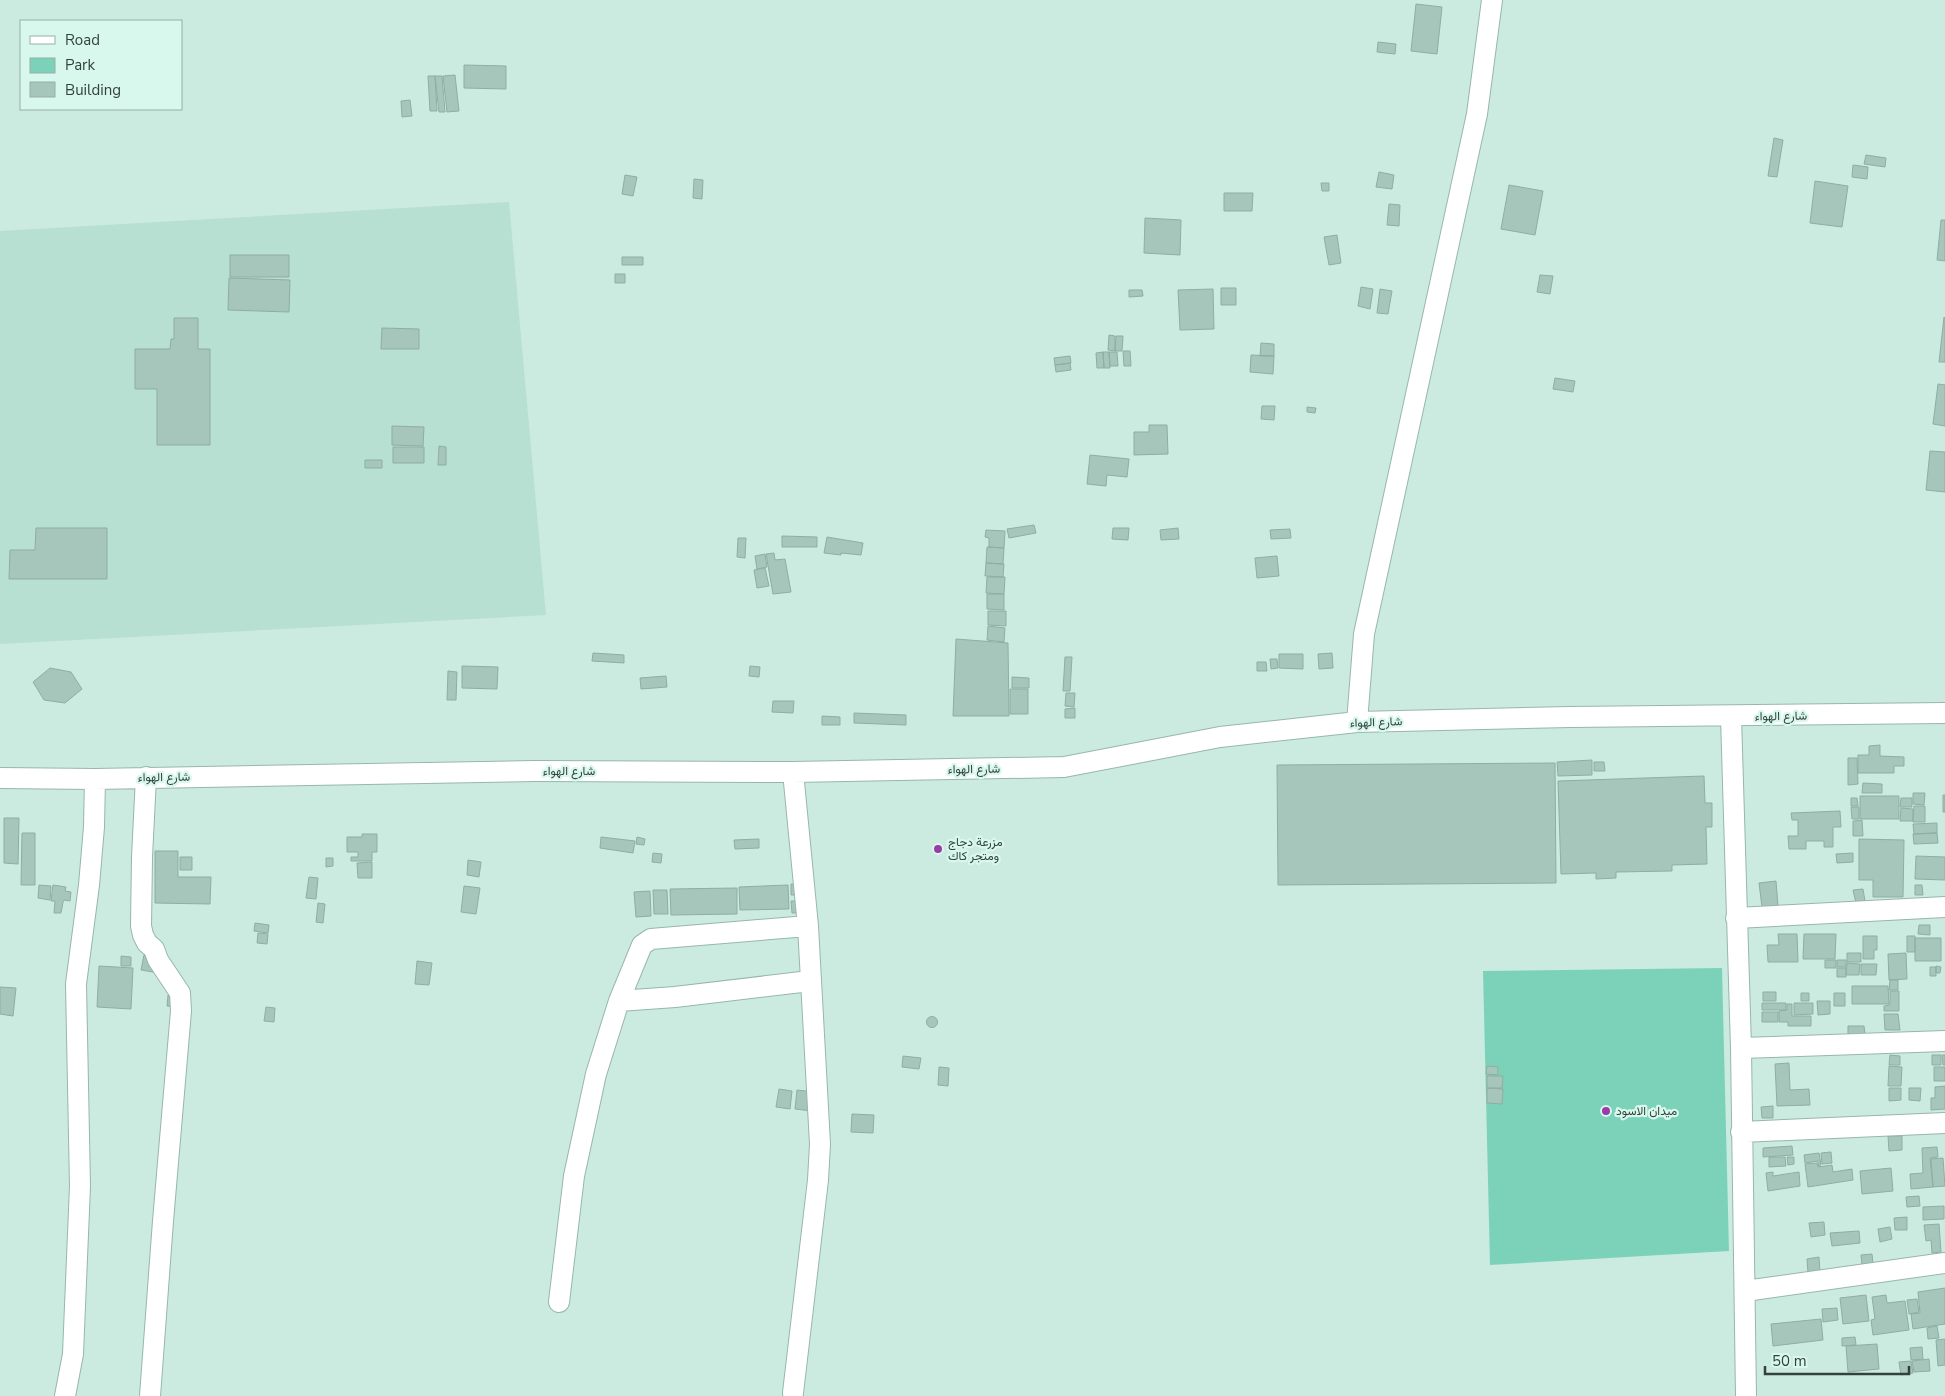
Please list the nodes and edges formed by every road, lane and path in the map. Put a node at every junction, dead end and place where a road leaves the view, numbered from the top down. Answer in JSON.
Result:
{"nodes":[{"id":1,"x":1492,"y":0,"type":"edge"},
{"id":2,"x":1945,"y":713,"type":"edge"},
{"id":3,"x":1731,"y":717,"type":"junction"},
{"id":4,"x":1356,"y":722,"type":"junction"},
{"id":5,"x":793,"y":772,"type":"junction"},
{"id":6,"x":146,"y":777,"type":"junction"},
{"id":7,"x":0,"y":778,"type":"edge"},
{"id":8,"x":96,"y":779,"type":"junction"},
{"id":9,"x":1945,"y":907,"type":"edge"},
{"id":10,"x":1736,"y":918,"type":"junction"},
{"id":11,"x":808,"y":926,"type":"junction"},
{"id":12,"x":810,"y":981,"type":"junction"},
{"id":13,"x":619,"y":1001,"type":"junction"},
{"id":14,"x":1945,"y":1041,"type":"edge"},
{"id":15,"x":1740,"y":1048,"type":"junction"},
{"id":16,"x":1945,"y":1123,"type":"edge"},
{"id":17,"x":1741,"y":1132,"type":"junction"},
{"id":18,"x":1945,"y":1263,"type":"edge"},
{"id":19,"x":1745,"y":1291,"type":"junction"},
{"id":20,"x":559,"y":1302,"type":"dead end"},
{"id":21,"x":793,"y":1393,"type":"dead end"},
{"id":22,"x":65,"y":1396,"type":"edge"},
{"id":23,"x":150,"y":1396,"type":"edge"},
{"id":24,"x":1746,"y":1396,"type":"edge"}],
"edges":[{"from":1,"to":4,"type":"street"},
{"from":2,"to":3,"type":"street","name":"شارع الهواء"},
{"from":3,"to":4,"type":"street","name":"شارع الهواء"},
{"from":3,"to":10,"type":"street"},
{"from":4,"to":5,"type":"street","name":"شارع الهواء"},
{"from":5,"to":6,"type":"street","name":"شارع الهواء"},
{"from":5,"to":11,"type":"street"},
{"from":6,"to":8,"type":"street","name":"شارع الهواء"},
{"from":6,"to":23,"type":"street"},
{"from":7,"to":8,"type":"street","name":"شارع الهواء"},
{"from":8,"to":22,"type":"street"},
{"from":9,"to":10,"type":"street"},
{"from":10,"to":15,"type":"street"},
{"from":11,"to":12,"type":"street"},
{"from":11,"to":13,"type":"street"},
{"from":12,"to":13,"type":"street"},
{"from":12,"to":21,"type":"street"},
{"from":13,"to":20,"type":"street"},
{"from":14,"to":15,"type":"street"},
{"from":15,"to":17,"type":"street"},
{"from":16,"to":17,"type":"street"},
{"from":17,"to":19,"type":"street"},
{"from":18,"to":19,"type":"street"},
{"from":19,"to":24,"type":"street"}]}
